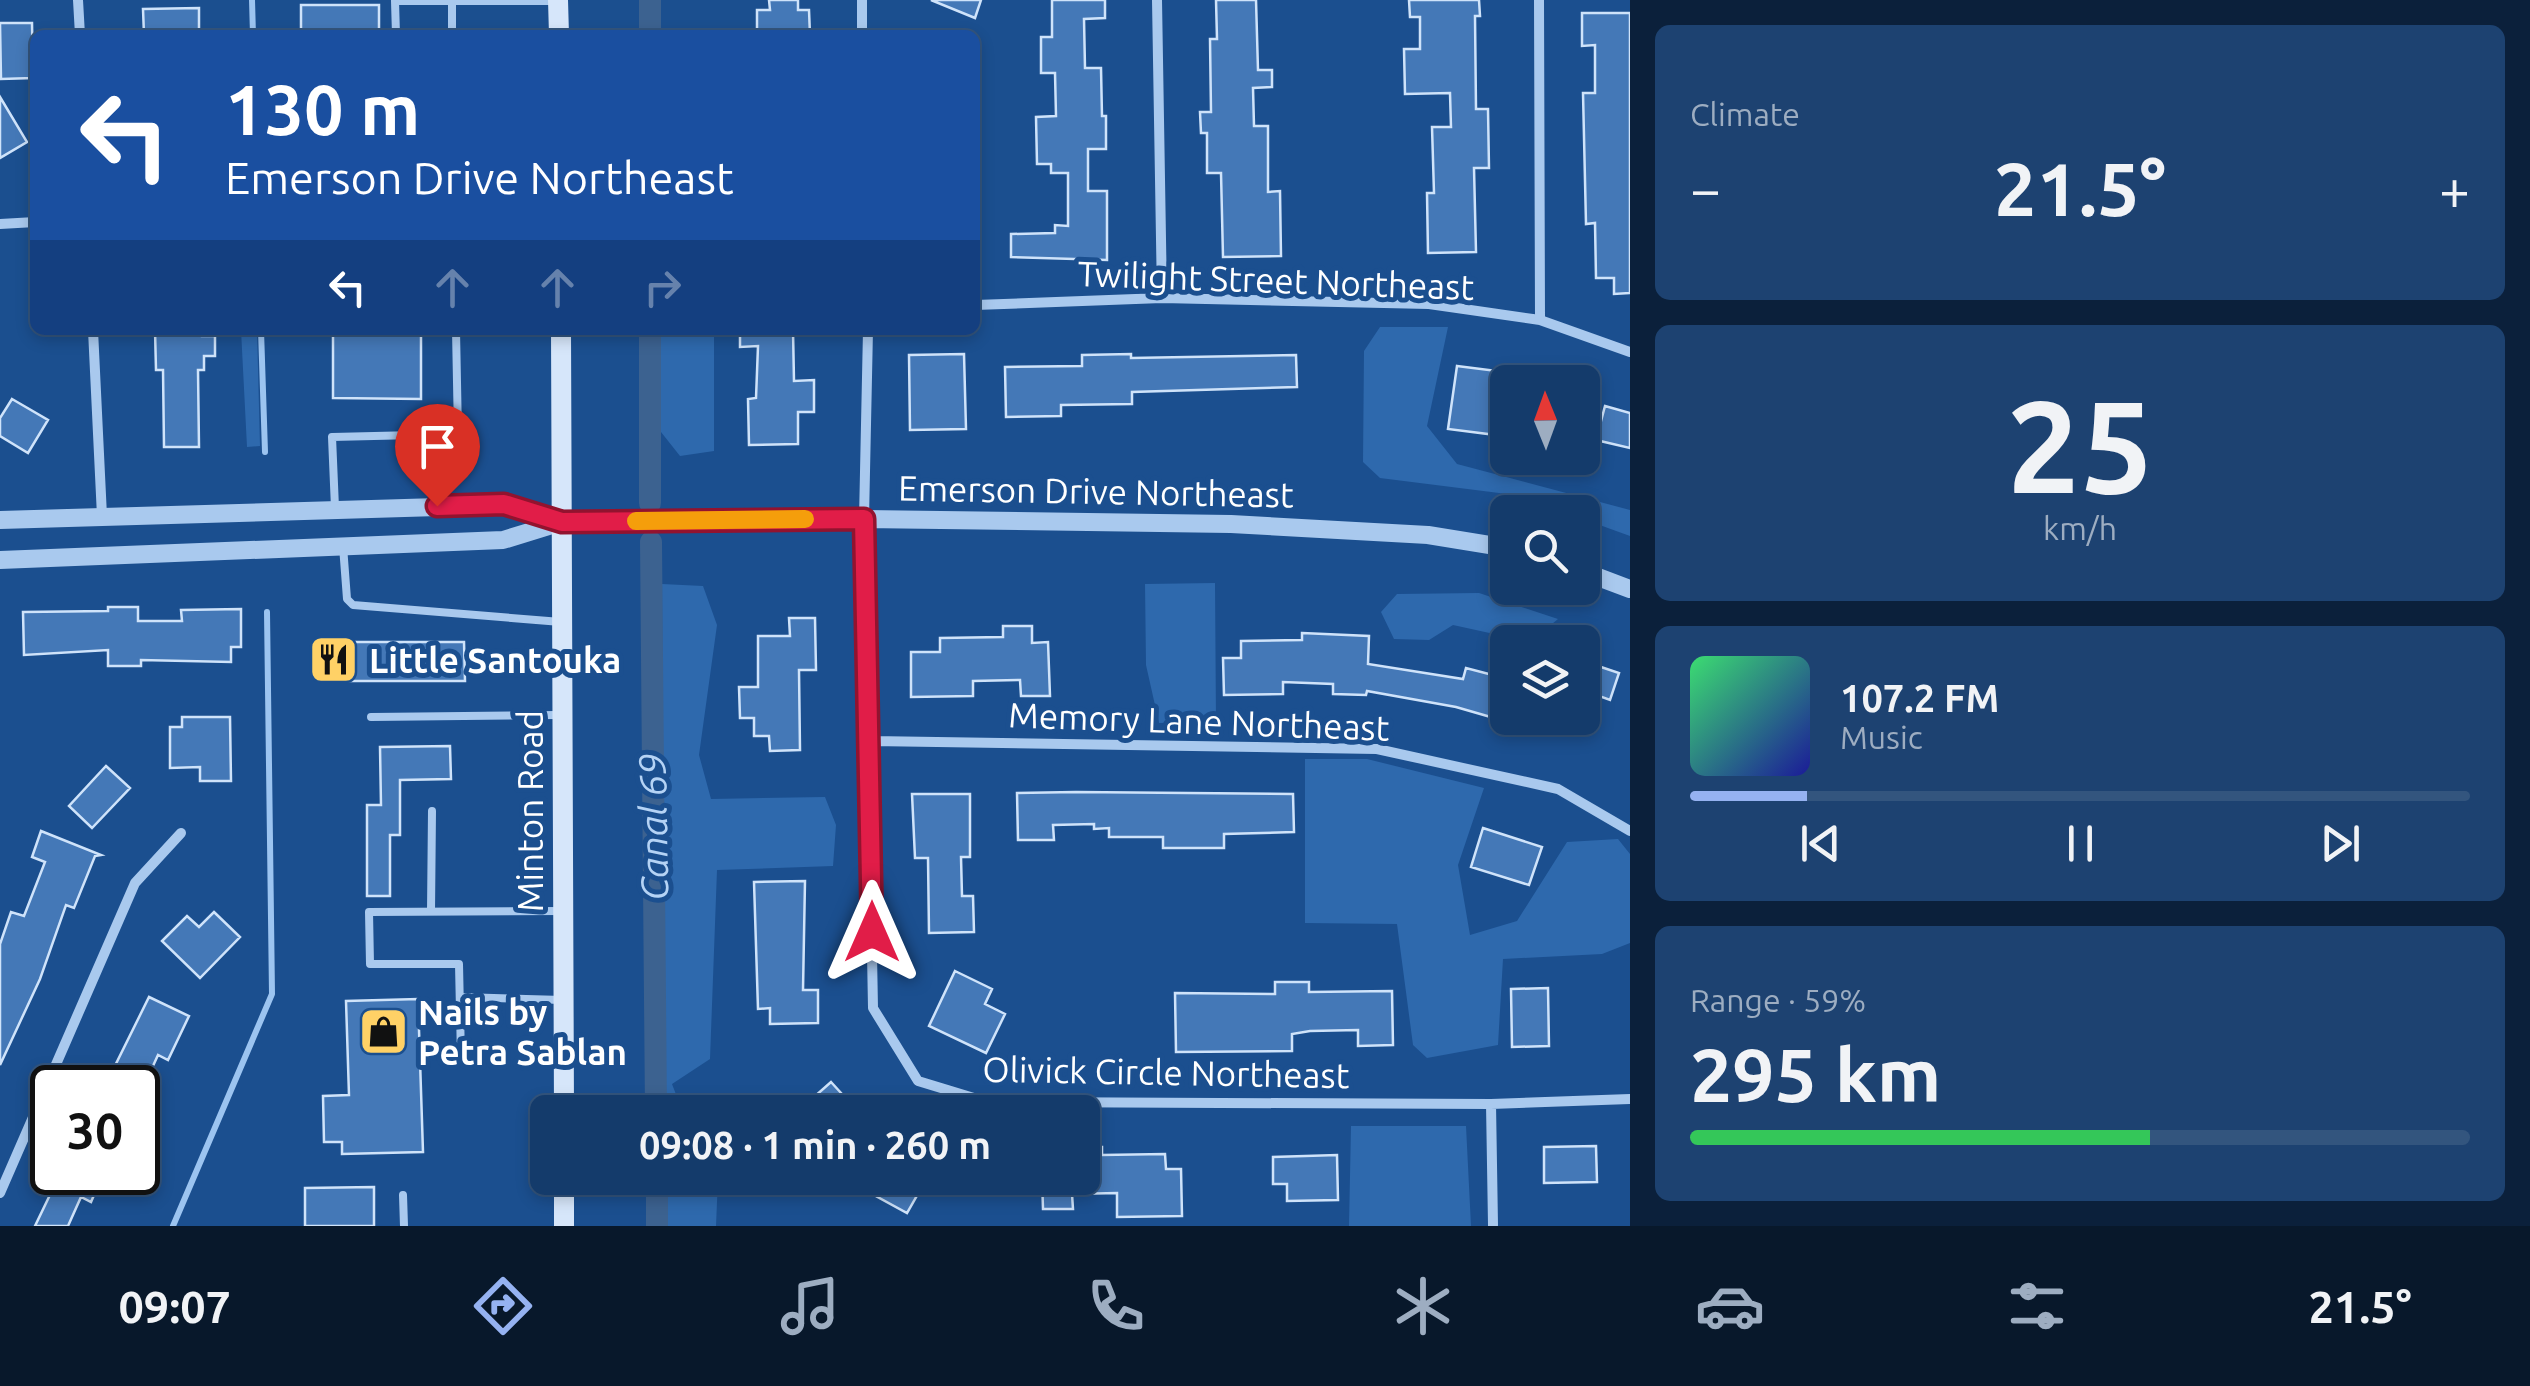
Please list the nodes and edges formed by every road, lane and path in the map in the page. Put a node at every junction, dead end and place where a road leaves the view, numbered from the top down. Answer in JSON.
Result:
{"nodes":[{"id":1,"x":78,"y":0,"type":"edge"},
{"id":2,"x":862,"y":0,"type":"edge"},
{"id":3,"x":1156,"y":0,"type":"edge"},
{"id":4,"x":1539,"y":0,"type":"edge"},
{"id":5,"x":452,"y":1,"type":"edge"},
{"id":6,"x":558,"y":1,"type":"edge"},
{"id":7,"x":80,"y":30,"type":"edge"},
{"id":8,"x":396,"y":30,"type":"edge"},
{"id":9,"x":452,"y":30,"type":"edge"},
{"id":10,"x":559,"y":30,"type":"edge"},
{"id":11,"x":862,"y":30,"type":"edge"},
{"id":12,"x":30,"y":222,"type":"edge"},
{"id":13,"x":0,"y":224,"type":"edge"},
{"id":14,"x":1162,"y":298,"type":"junction"},
{"id":15,"x":980,"y":305,"type":"edge"},
{"id":16,"x":1540,"y":320,"type":"junction"},
{"id":17,"x":93,"y":335,"type":"edge"},
{"id":18,"x":456,"y":335,"type":"edge"},
{"id":19,"x":561,"y":335,"type":"edge"},
{"id":20,"x":868,"y":335,"type":"edge"},
{"id":21,"x":1630,"y":352,"type":"edge"},
{"id":22,"x":335,"y":509,"type":"junction"},
{"id":23,"x":102,"y":516,"type":"junction"},
{"id":24,"x":864,"y":519,"type":"junction"},
{"id":25,"x":0,"y":520,"type":"edge"},
{"id":26,"x":562,"y":522,"type":"junction"},
{"id":27,"x":1490,"y":545,"type":"edge"},
{"id":28,"x":344,"y":546,"type":"junction"},
{"id":29,"x":0,"y":560,"type":"edge"},
{"id":30,"x":1600,"y":577,"type":"edge"},
{"id":31,"x":1630,"y":589,"type":"edge"},
{"id":32,"x":562,"y":622,"type":"junction"},
{"id":33,"x":562,"y":714,"type":"junction"},
{"id":34,"x":371,"y":717,"type":"dead end"},
{"id":35,"x":872,"y":741,"type":"junction"},
{"id":36,"x":432,"y":811,"type":"dead end"},
{"id":37,"x":1630,"y":831,"type":"edge"},
{"id":38,"x":181,"y":833,"type":"dead end"},
{"id":39,"x":431,"y":911,"type":"junction"},
{"id":40,"x":563,"y":911,"type":"junction"},
{"id":41,"x":461,"y":997,"type":"junction"},
{"id":42,"x":564,"y":1000,"type":"junction"},
{"id":43,"x":461,"y":1058,"type":"dead end"},
{"id":44,"x":564,"y":1095,"type":"edge"},
{"id":45,"x":1630,"y":1099,"type":"edge"},
{"id":46,"x":1491,"y":1104,"type":"junction"},
{"id":47,"x":0,"y":1193,"type":"edge"},
{"id":48,"x":564,"y":1195,"type":"edge"},
{"id":49,"x":404,"y":1196,"type":"dead end"},
{"id":50,"x":1493,"y":1224,"type":"edge"},
{"id":51,"x":404,"y":1226,"type":"edge"},
{"id":52,"x":564,"y":1226,"type":"edge"}],
"edges":[{"from":1,"to":7,"type":"street"},
{"from":2,"to":11,"type":"street"},
{"from":3,"to":14,"type":"street"},
{"from":4,"to":16,"type":"street"},
{"from":5,"to":6,"type":"lane"},
{"from":5,"to":8,"type":"lane"},
{"from":5,"to":9,"type":"lane"},
{"from":6,"to":10,"type":"main road"},
{"from":12,"to":13,"type":"street"},
{"from":14,"to":15,"type":"street","name":"Twilight Street Northeast"},
{"from":14,"to":16,"type":"street","name":"Twilight Street Northeast"},
{"from":16,"to":21,"type":"street","name":"Twilight Street Northeast"},
{"from":17,"to":23,"type":"street"},
{"from":18,"to":22,"type":"lane"},
{"from":19,"to":26,"type":"main road","name":"Minton Road"},
{"from":20,"to":24,"type":"street","name":"Olivick Circle Northeast"},
{"from":22,"to":23,"type":"street"},
{"from":22,"to":26,"type":"street"},
{"from":23,"to":25,"type":"street"},
{"from":24,"to":26,"type":"street","name":"Emerson Drive Northeast"},
{"from":24,"to":27,"type":"street","name":"Emerson Drive Northeast"},
{"from":24,"to":35,"type":"street","name":"Olivick Circle Northeast"},
{"from":26,"to":28,"type":"street"},
{"from":26,"to":32,"type":"main road","name":"Minton Road"},
{"from":28,"to":29,"type":"street"},
{"from":28,"to":32,"type":"lane"},
{"from":30,"to":31,"type":"street"},
{"from":32,"to":33,"type":"main road","name":"Minton Road"},
{"from":33,"to":34,"type":"lane"},
{"from":33,"to":40,"type":"main road","name":"Minton Road"},
{"from":35,"to":37,"type":"street","name":"Memory Lane Northeast"},
{"from":35,"to":46,"type":"street","name":"Olivick Circle Northeast"},
{"from":36,"to":39,"type":"lane"},
{"from":38,"to":47,"type":"street"},
{"from":39,"to":40,"type":"lane"},
{"from":39,"to":41,"type":"lane"},
{"from":40,"to":42,"type":"main road","name":"Minton Road"},
{"from":41,"to":42,"type":"lane"},
{"from":41,"to":43,"type":"lane"},
{"from":42,"to":44,"type":"main road","name":"Minton Road"},
{"from":45,"to":46,"type":"street","name":"Olivick Circle Northeast"},
{"from":46,"to":50,"type":"street"},
{"from":48,"to":52,"type":"main road"},
{"from":49,"to":51,"type":"lane"}]}
